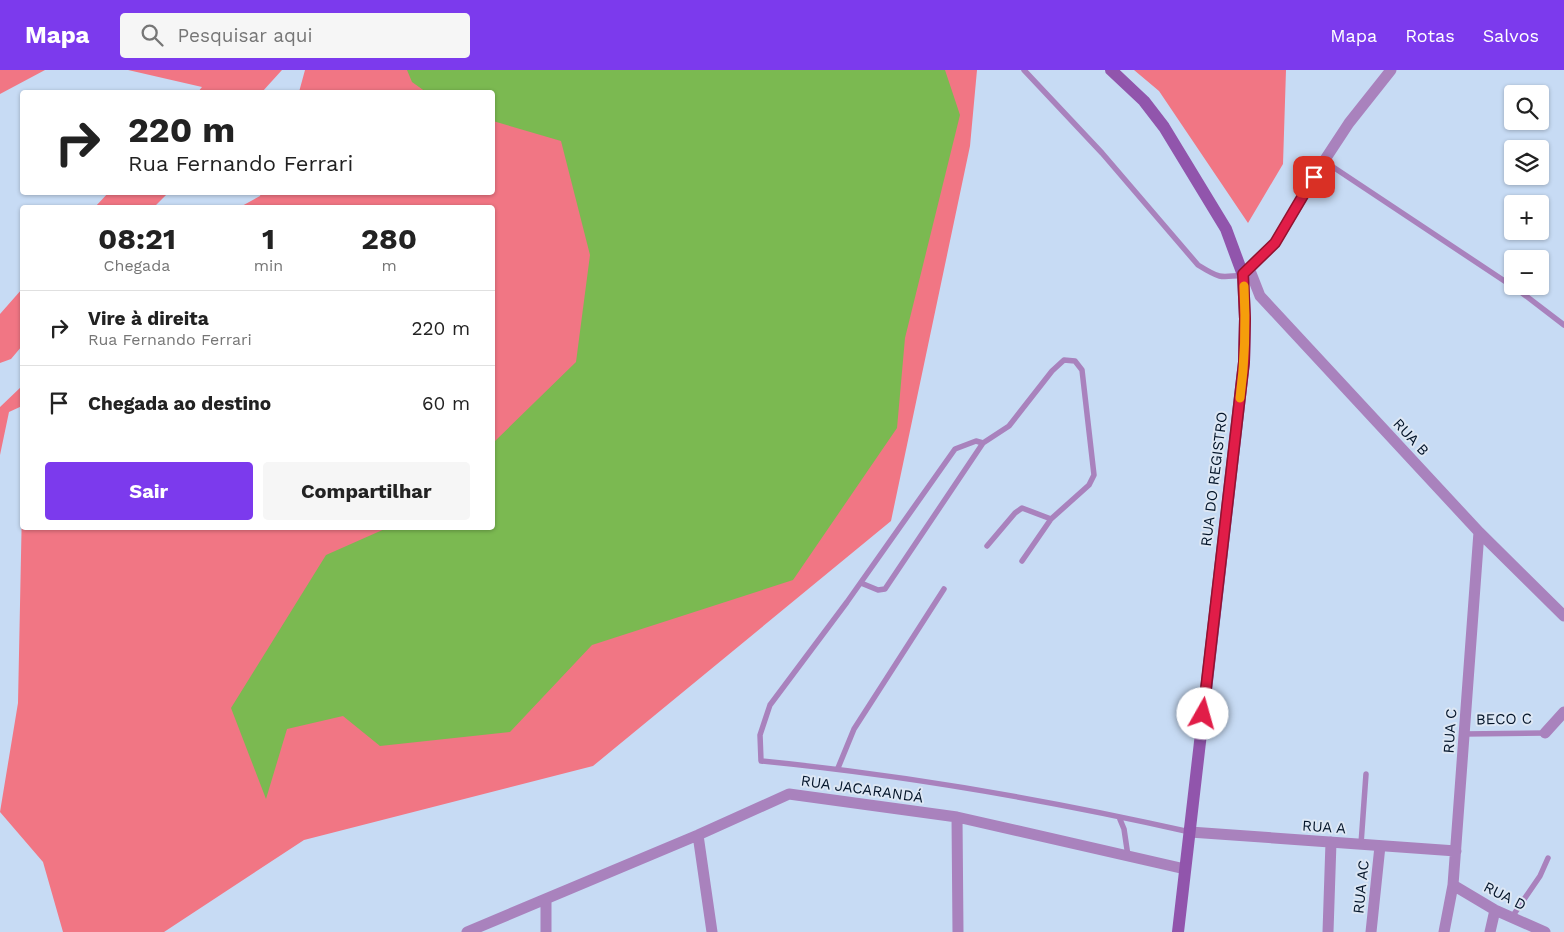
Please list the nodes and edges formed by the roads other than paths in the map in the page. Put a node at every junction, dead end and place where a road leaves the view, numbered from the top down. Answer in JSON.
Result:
{"nodes":[{"id":1,"x":1024,"y":70,"type":"edge"},
{"id":2,"x":1111,"y":70,"type":"edge"},
{"id":3,"x":1391,"y":70,"type":"edge"},
{"id":4,"x":1324,"y":160,"type":"junction"},
{"id":5,"x":1246,"y":271,"type":"junction"},
{"id":6,"x":1504,"y":280,"type":"edge"},
{"id":7,"x":1525,"y":295,"type":"edge"},
{"id":8,"x":1564,"y":325,"type":"edge"},
{"id":9,"x":983,"y":443,"type":"junction"},
{"id":10,"x":1051,"y":519,"type":"junction"},
{"id":11,"x":1479,"y":532,"type":"junction"},
{"id":12,"x":987,"y":546,"type":"dead end"},
{"id":13,"x":1022,"y":561,"type":"dead end"},
{"id":14,"x":860,"y":583,"type":"junction"},
{"id":15,"x":944,"y":589,"type":"dead end"},
{"id":16,"x":1564,"y":616,"type":"edge"},
{"id":17,"x":1564,"y":712,"type":"edge"},
{"id":18,"x":1545,"y":733,"type":"joint"},
{"id":19,"x":1464,"y":734,"type":"junction"},
{"id":20,"x":838,"y":768,"type":"junction"},
{"id":21,"x":1366,"y":774,"type":"dead end"},
{"id":22,"x":957,"y":817,"type":"junction"},
{"id":23,"x":1119,"y":817,"type":"junction"},
{"id":24,"x":1190,"y":832,"type":"junction"},
{"id":25,"x":698,"y":835,"type":"junction"},
{"id":26,"x":1331,"y":842,"type":"junction"},
{"id":27,"x":1361,"y":844,"type":"junction"},
{"id":28,"x":1380,"y":846,"type":"junction"},
{"id":29,"x":1456,"y":851,"type":"junction"},
{"id":30,"x":1128,"y":856,"type":"junction"},
{"id":31,"x":1548,"y":858,"type":"dead end"},
{"id":32,"x":1185,"y":869,"type":"junction"},
{"id":33,"x":1453,"y":885,"type":"junction"},
{"id":34,"x":546,"y":899,"type":"junction"},
{"id":35,"x":1495,"y":910,"type":"junction"},
{"id":36,"x":1512,"y":918,"type":"junction"},
{"id":37,"x":467,"y":932,"type":"edge"},
{"id":38,"x":546,"y":932,"type":"edge"},
{"id":39,"x":712,"y":932,"type":"edge"},
{"id":40,"x":958,"y":932,"type":"edge"},
{"id":41,"x":1178,"y":932,"type":"edge"},
{"id":42,"x":1328,"y":932,"type":"edge"},
{"id":43,"x":1371,"y":932,"type":"edge"},
{"id":44,"x":1444,"y":932,"type":"edge"},
{"id":45,"x":1490,"y":932,"type":"edge"},
{"id":46,"x":1545,"y":932,"type":"edge"}],
"edges":[{"from":1,"to":5,"type":"lane"},
{"from":2,"to":5,"type":"main road","name":"RUA DO REGISTRO"},
{"from":3,"to":4,"type":"street"},
{"from":4,"to":5,"type":"street"},
{"from":4,"to":6,"type":"lane"},
{"from":5,"to":11,"type":"street","name":"RUA B"},
{"from":5,"to":24,"type":"main road","name":"RUA DO REGISTRO"},
{"from":7,"to":8,"type":"lane"},
{"from":9,"to":10,"type":"lane"},
{"from":9,"to":14,"type":"lane"},
{"from":9,"to":14,"type":"lane"},
{"from":10,"to":12,"type":"lane"},
{"from":10,"to":13,"type":"lane"},
{"from":11,"to":16,"type":"street","name":"RUA B"},
{"from":11,"to":19,"type":"street","name":"RUA C"},
{"from":14,"to":20,"type":"lane"},
{"from":15,"to":20,"type":"lane"},
{"from":17,"to":18,"type":"street","name":"BECO C"},
{"from":18,"to":19,"type":"lane","name":"BECO C"},
{"from":19,"to":29,"type":"street","name":"RUA C"},
{"from":20,"to":23,"type":"lane"},
{"from":21,"to":27,"type":"lane"},
{"from":22,"to":25,"type":"street","name":"RUA JACARANDÁ"},
{"from":22,"to":30,"type":"street","name":"RUA JACARANDÁ"},
{"from":22,"to":40,"type":"street"},
{"from":23,"to":24,"type":"lane"},
{"from":23,"to":30,"type":"lane"},
{"from":24,"to":26,"type":"street","name":"RUA A"},
{"from":24,"to":32,"type":"main road","name":"RUA DO REGISTRO"},
{"from":25,"to":34,"type":"street","name":"RUA JACARANDÁ"},
{"from":25,"to":39,"type":"street"},
{"from":26,"to":27,"type":"street","name":"RUA A"},
{"from":26,"to":42,"type":"street"},
{"from":27,"to":28,"type":"street","name":"RUA A"},
{"from":28,"to":29,"type":"street","name":"RUA A"},
{"from":28,"to":43,"type":"street","name":"RUA AC"},
{"from":29,"to":33,"type":"street","name":"RUA C"},
{"from":30,"to":32,"type":"street","name":"RUA JACARANDÁ"},
{"from":31,"to":36,"type":"lane"},
{"from":32,"to":41,"type":"main road","name":"RUA DO REGISTRO"},
{"from":33,"to":35,"type":"street","name":"RUA D"},
{"from":33,"to":44,"type":"street","name":"RUA C"},
{"from":34,"to":37,"type":"street","name":"RUA JACARANDÁ"},
{"from":34,"to":38,"type":"street"},
{"from":35,"to":36,"type":"street","name":"RUA D"},
{"from":35,"to":45,"type":"street"},
{"from":36,"to":46,"type":"street","name":"RUA D"}]}
